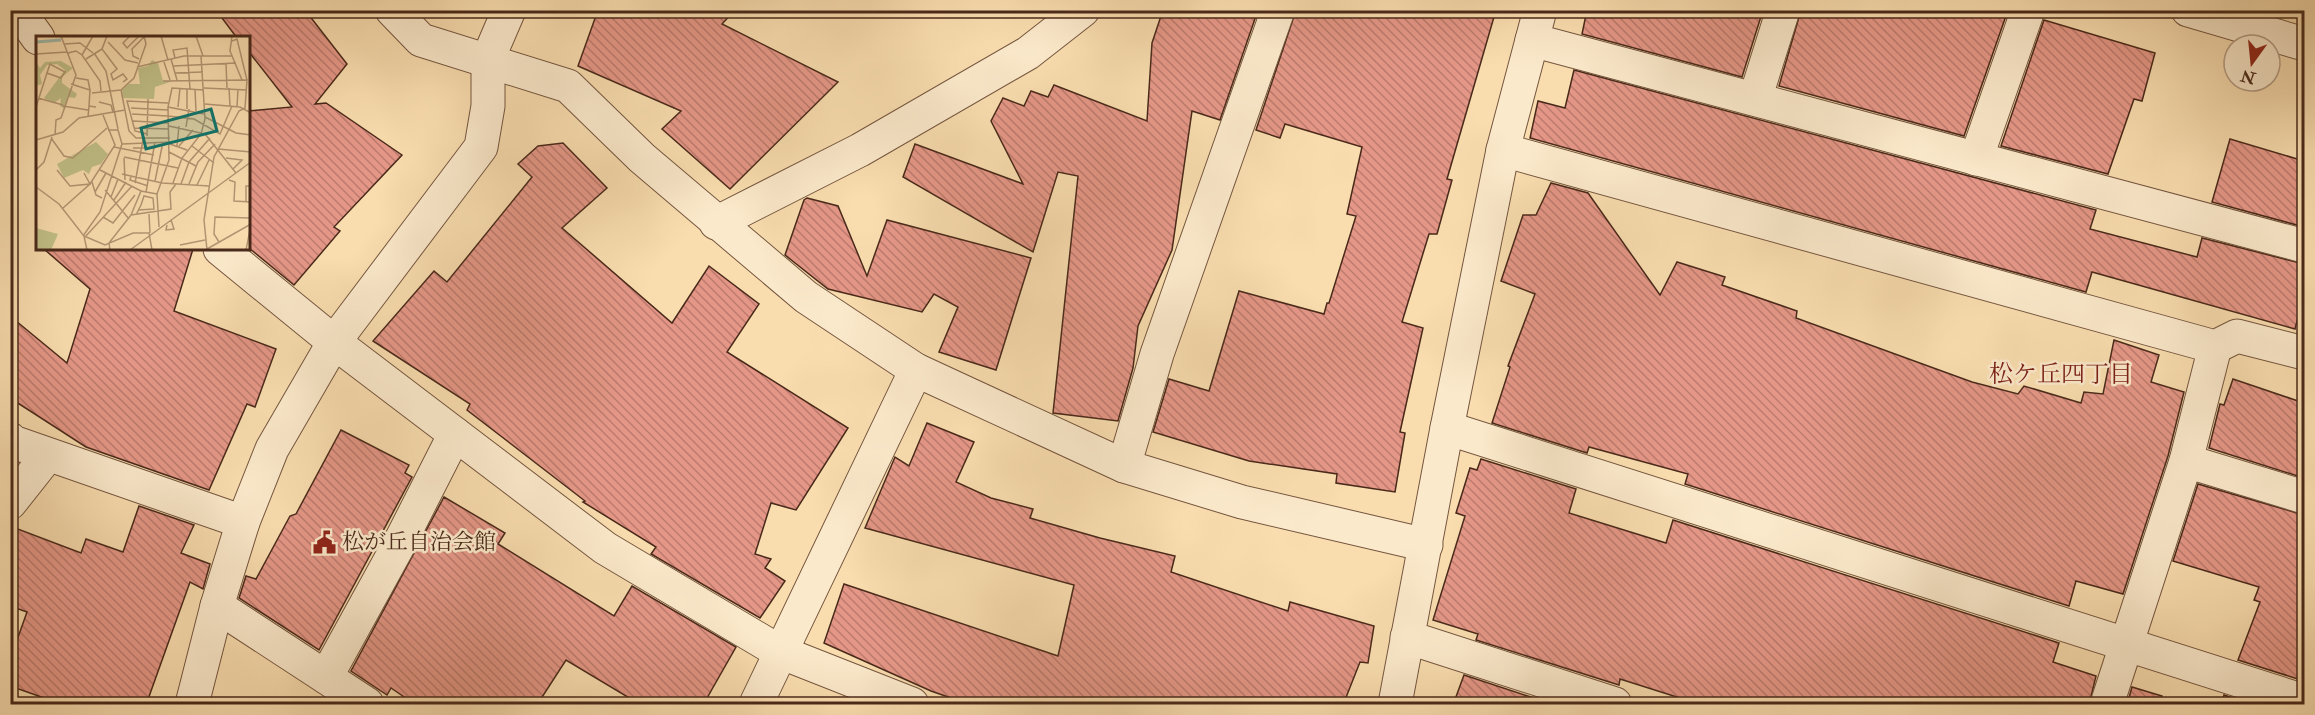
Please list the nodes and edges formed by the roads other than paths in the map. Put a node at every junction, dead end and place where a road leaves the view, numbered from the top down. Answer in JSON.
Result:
{"nodes":[{"id":1,"x":18,"y":10,"type":"edge"},
{"id":2,"x":392,"y":10,"type":"edge"},
{"id":3,"x":509,"y":10,"type":"edge"},
{"id":4,"x":1083,"y":10,"type":"edge"},
{"id":5,"x":1278,"y":10,"type":"edge"},
{"id":6,"x":1783,"y":10,"type":"edge"},
{"id":7,"x":2028,"y":10,"type":"edge"},
{"id":8,"x":2188,"y":10,"type":"edge"},
{"id":9,"x":1536,"y":25,"type":"edge"},
{"id":10,"x":37,"y":36,"type":"edge"},
{"id":11,"x":2304,"y":44,"type":"edge"},
{"id":12,"x":488,"y":59,"type":"junction"},
{"id":13,"x":1755,"y":99,"type":"junction"},
{"id":14,"x":1503,"y":150,"type":"junction"},
{"id":15,"x":1976,"y":159,"type":"junction"},
{"id":16,"x":716,"y":223,"type":"junction"},
{"id":17,"x":2304,"y":246,"type":"edge"},
{"id":18,"x":221,"y":250,"type":"edge"},
{"id":19,"x":334,"y":342,"type":"junction"},
{"id":20,"x":2215,"y":347,"type":"junction"},
{"id":21,"x":2304,"y":352,"type":"edge"},
{"id":22,"x":916,"y":370,"type":"junction"},
{"id":23,"x":1447,"y":428,"type":"junction"},
{"id":24,"x":455,"y":434,"type":"junction"},
{"id":25,"x":10,"y":439,"type":"edge"},
{"id":26,"x":48,"y":455,"type":"junction"},
{"id":27,"x":2186,"y":461,"type":"junction"},
{"id":28,"x":1124,"y":466,"type":"junction"},
{"id":29,"x":2304,"y":497,"type":"edge"},
{"id":30,"x":10,"y":503,"type":"edge"},
{"id":31,"x":243,"y":522,"type":"junction"},
{"id":32,"x":1426,"y":545,"type":"junction"},
{"id":33,"x":217,"y":606,"type":"junction"},
{"id":34,"x":1407,"y":637,"type":"junction"},
{"id":35,"x":2128,"y":644,"type":"junction"},
{"id":36,"x":780,"y":652,"type":"junction"},
{"id":37,"x":326,"y":677,"type":"junction"},
{"id":38,"x":2304,"y":701,"type":"edge"},
{"id":39,"x":192,"y":705,"type":"edge"},
{"id":40,"x":367,"y":705,"type":"edge"},
{"id":41,"x":756,"y":705,"type":"edge"},
{"id":42,"x":912,"y":705,"type":"edge"},
{"id":43,"x":1395,"y":705,"type":"edge"},
{"id":44,"x":1615,"y":705,"type":"edge"},
{"id":45,"x":2107,"y":705,"type":"edge"}],
"edges":[{"from":1,"to":10,"type":"street"},
{"from":2,"to":12,"type":"street"},
{"from":3,"to":12,"type":"street"},
{"from":4,"to":16,"type":"street"},
{"from":5,"to":28,"type":"street"},
{"from":6,"to":13,"type":"street"},
{"from":7,"to":15,"type":"street"},
{"from":8,"to":11,"type":"street"},
{"from":9,"to":13,"type":"street"},
{"from":9,"to":14,"type":"street"},
{"from":12,"to":16,"type":"street"},
{"from":12,"to":19,"type":"street"},
{"from":13,"to":15,"type":"street"},
{"from":14,"to":20,"type":"street"},
{"from":14,"to":23,"type":"street"},
{"from":15,"to":17,"type":"street"},
{"from":16,"to":22,"type":"street"},
{"from":18,"to":19,"type":"street"},
{"from":19,"to":24,"type":"street"},
{"from":19,"to":31,"type":"street"},
{"from":20,"to":21,"type":"street"},
{"from":20,"to":27,"type":"street"},
{"from":22,"to":28,"type":"street"},
{"from":22,"to":36,"type":"street"},
{"from":23,"to":32,"type":"street"},
{"from":23,"to":35,"type":"street"},
{"from":24,"to":36,"type":"street"},
{"from":24,"to":37,"type":"street"},
{"from":25,"to":26,"type":"street"},
{"from":26,"to":30,"type":"street"},
{"from":26,"to":31,"type":"street"},
{"from":27,"to":29,"type":"street"},
{"from":27,"to":35,"type":"street"},
{"from":28,"to":32,"type":"street"},
{"from":31,"to":33,"type":"street"},
{"from":32,"to":34,"type":"street"},
{"from":33,"to":37,"type":"street"},
{"from":33,"to":39,"type":"street"},
{"from":34,"to":43,"type":"street"},
{"from":34,"to":44,"type":"street"},
{"from":35,"to":38,"type":"street"},
{"from":35,"to":45,"type":"street"},
{"from":36,"to":41,"type":"street"},
{"from":36,"to":42,"type":"street"},
{"from":37,"to":40,"type":"street"}]}
